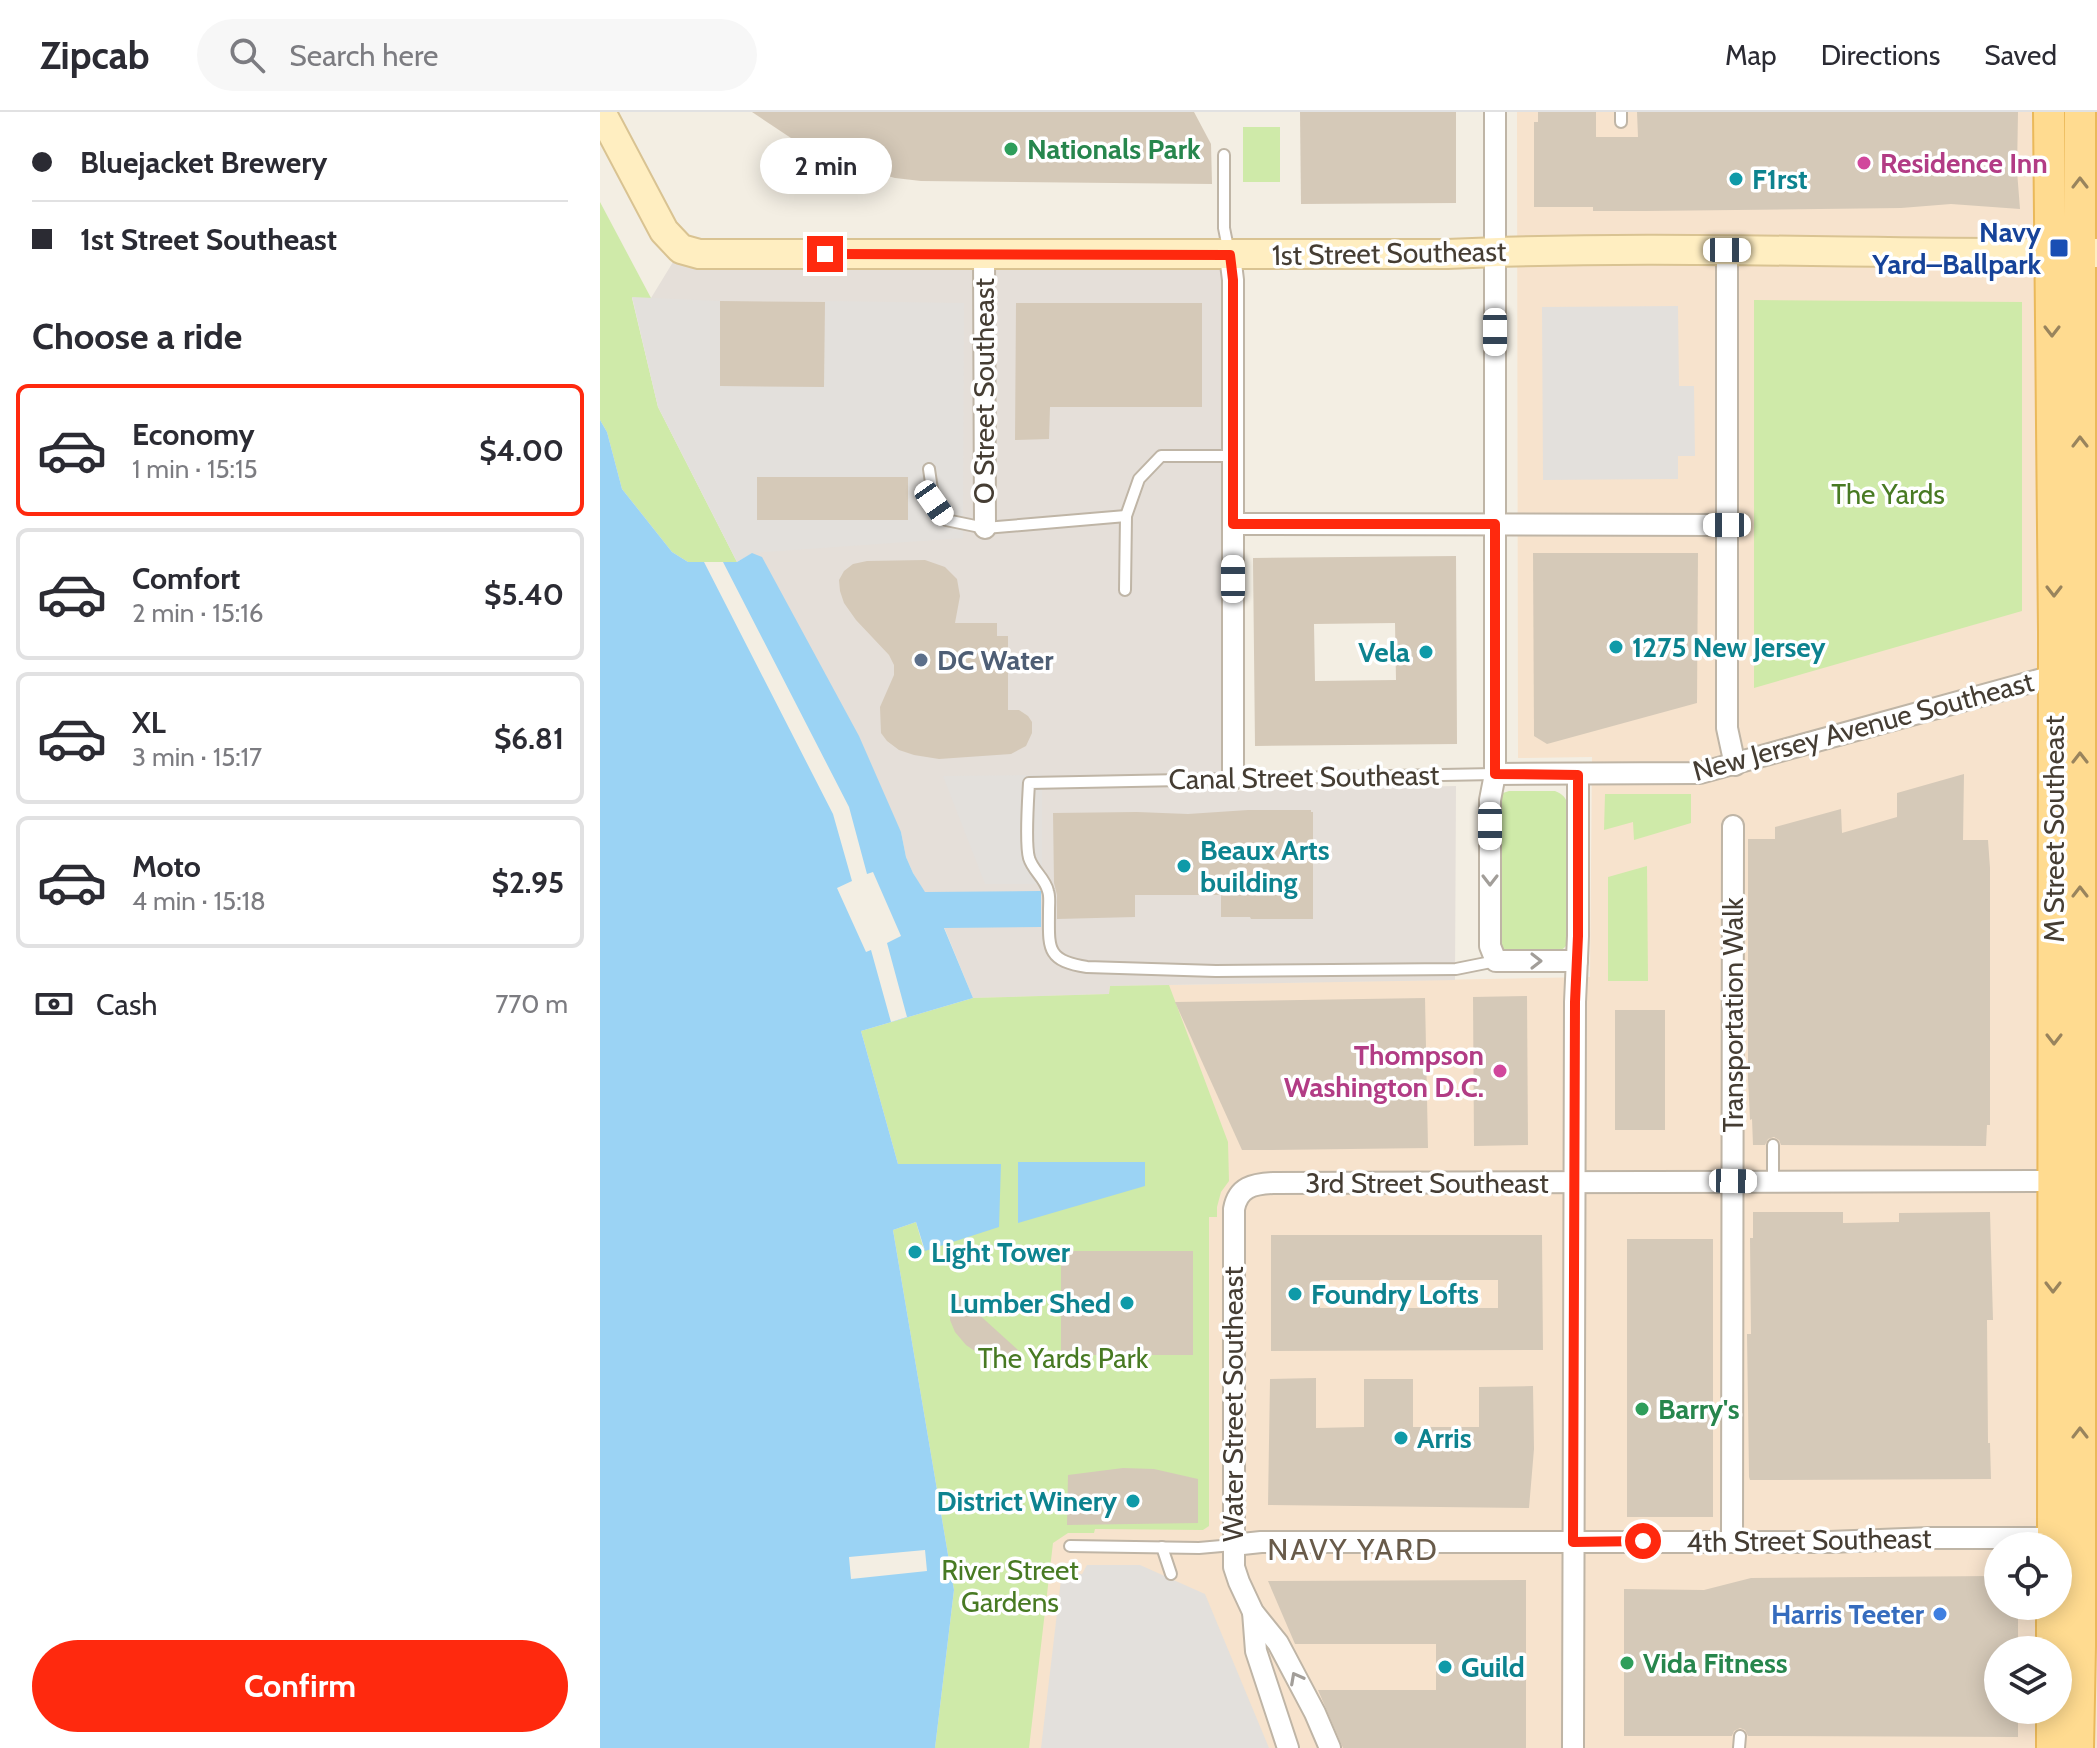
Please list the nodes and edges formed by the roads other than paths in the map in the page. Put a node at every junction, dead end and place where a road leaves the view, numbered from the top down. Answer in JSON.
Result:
{"nodes":[{"id":1,"x":601,"y":112,"type":"edge"},
{"id":2,"x":1495,"y":112,"type":"edge"},
{"id":3,"x":2049,"y":112,"type":"edge"},
{"id":4,"x":2080,"y":112,"type":"edge"},
{"id":5,"x":1224,"y":155,"type":"dead end"},
{"id":6,"x":1727,"y":250,"type":"junction"},
{"id":7,"x":1495,"y":252,"type":"junction"},
{"id":8,"x":2076,"y":253,"type":"edge"},
{"id":9,"x":984,"y":254,"type":"junction"},
{"id":10,"x":1230,"y":255,"type":"junction"},
{"id":11,"x":1233,"y":456,"type":"junction"},
{"id":12,"x":929,"y":469,"type":"dead end"},
{"id":13,"x":1126,"y":516,"type":"junction"},
{"id":14,"x":1233,"y":524,"type":"junction"},
{"id":15,"x":1495,"y":524,"type":"junction"},
{"id":16,"x":1727,"y":525,"type":"junction"},
{"id":17,"x":985,"y":528,"type":"junction"},
{"id":18,"x":1125,"y":590,"type":"dead end"},
{"id":19,"x":2077,"y":670,"type":"edge"},
{"id":20,"x":1735,"y":765,"type":"junction"},
{"id":21,"x":1495,"y":774,"type":"junction"},
{"id":22,"x":1578,"y":775,"type":"junction"},
{"id":23,"x":1233,"y":779,"type":"junction"},
{"id":24,"x":2089,"y":823,"type":"edge"},
{"id":25,"x":1733,"y":826,"type":"dead end"},
{"id":26,"x":1496,"y":961,"type":"junction"},
{"id":27,"x":1577,"y":961,"type":"junction"},
{"id":28,"x":2077,"y":961,"type":"edge"},
{"id":29,"x":1773,"y":1145,"type":"dead end"},
{"id":30,"x":1733,"y":1181,"type":"junction"},
{"id":31,"x":1773,"y":1181,"type":"junction"},
{"id":32,"x":2077,"y":1181,"type":"edge"},
{"id":33,"x":1574,"y":1183,"type":"junction"},
{"id":34,"x":1239,"y":1193,"type":"joint"},
{"id":35,"x":2071,"y":1532,"type":"edge"},
{"id":36,"x":1984,"y":1539,"type":"edge"},
{"id":37,"x":1732,"y":1541,"type":"junction"},
{"id":38,"x":1573,"y":1542,"type":"junction"},
{"id":39,"x":1233,"y":1545,"type":"junction"},
{"id":40,"x":1070,"y":1546,"type":"dead end"},
{"id":41,"x":1162,"y":1547,"type":"junction"},
{"id":42,"x":2072,"y":1570,"type":"edge"},
{"id":43,"x":1171,"y":1574,"type":"dead end"},
{"id":44,"x":1253,"y":1612,"type":"junction"},
{"id":45,"x":2052,"y":1724,"type":"edge"},
{"id":46,"x":1288,"y":1748,"type":"edge"},
{"id":47,"x":1330,"y":1748,"type":"edge"},
{"id":48,"x":1573,"y":1748,"type":"edge"},
{"id":49,"x":2052,"y":1748,"type":"edge"},
{"id":50,"x":2078,"y":1748,"type":"edge"}],
"edges":[{"from":1,"to":9,"type":"street","name":"1st Street Southeast"},
{"from":2,"to":7,"type":"street"},
{"from":3,"to":8,"type":"main road","name":"M Street Southeast"},
{"from":8,"to":4,"type":"main road","name":"M Street Southeast","one_way":true},
{"from":5,"to":10,"type":"lane"},
{"from":6,"to":7,"type":"street","name":"1st Street Southeast"},
{"from":6,"to":8,"type":"street","name":"1st Street Southeast"},
{"from":6,"to":16,"type":"street"},
{"from":7,"to":10,"type":"street","name":"1st Street Southeast"},
{"from":7,"to":15,"type":"street"},
{"from":8,"to":19,"type":"main road","name":"M Street Southeast","one_way":true},
{"from":19,"to":8,"type":"main road","name":"M Street Southeast","one_way":true},
{"from":9,"to":10,"type":"street","name":"1st Street Southeast"},
{"from":9,"to":17,"type":"street","name":"O Street Southeast"},
{"from":10,"to":11,"type":"street"},
{"from":11,"to":13,"type":"lane"},
{"from":11,"to":14,"type":"street"},
{"from":12,"to":17,"type":"lane"},
{"from":13,"to":17,"type":"lane"},
{"from":13,"to":18,"type":"lane"},
{"from":14,"to":15,"type":"street"},
{"from":14,"to":23,"type":"street"},
{"from":15,"to":16,"type":"street"},
{"from":15,"to":21,"type":"street"},
{"from":16,"to":20,"type":"street"},
{"from":19,"to":20,"type":"street","name":"New Jersey Avenue Southeast"},
{"from":24,"to":19,"type":"main road","name":"M Street Southeast","one_way":true},
{"from":19,"to":28,"type":"main road","name":"M Street Southeast"},
{"from":20,"to":22,"type":"street","name":"New Jersey Avenue Southeast"},
{"from":21,"to":22,"type":"street","name":"Canal Street Southeast"},
{"from":21,"to":23,"type":"lane","name":"Canal Street Southeast"},
{"from":21,"to":26,"type":"street","one_way":true},
{"from":22,"to":27,"type":"street"},
{"from":23,"to":26,"type":"lane","name":"Canal Street Southeast"},
{"from":28,"to":24,"type":"main road","name":"M Street Southeast","one_way":true},
{"from":25,"to":30,"type":"street","name":"Transportation Walk"},
{"from":26,"to":27,"type":"street","one_way":true},
{"from":27,"to":33,"type":"street"},
{"from":28,"to":32,"type":"main road","name":"M Street Southeast"},
{"from":29,"to":31,"type":"lane"},
{"from":30,"to":31,"type":"street","name":"3rd Street Southeast"},
{"from":30,"to":33,"type":"street","name":"3rd Street Southeast"},
{"from":30,"to":37,"type":"street","name":"Transportation Walk"},
{"from":31,"to":32,"type":"street","name":"3rd Street Southeast"},
{"from":32,"to":35,"type":"main road","name":"M Street Southeast"},
{"from":33,"to":34,"type":"street","name":"3rd Street Southeast"},
{"from":33,"to":38,"type":"street"},
{"from":34,"to":39,"type":"street","name":"Water Street Southeast"},
{"from":36,"to":37,"type":"street","name":"4th Street Southeast"},
{"from":37,"to":38,"type":"street","name":"4th Street Southeast"},
{"from":38,"to":39,"type":"street","name":"4th Street Southeast"},
{"from":38,"to":48,"type":"street"},
{"from":39,"to":41,"type":"lane"},
{"from":39,"to":44,"type":"street","name":"Water Street Southeast"},
{"from":40,"to":41,"type":"lane"},
{"from":41,"to":43,"type":"lane"},
{"from":42,"to":50,"type":"main road","name":"M Street Southeast"},
{"from":44,"to":46,"type":"street","name":"Water Street Southeast"},
{"from":47,"to":44,"type":"street","name":"Water Street Southeast","one_way":true},
{"from":45,"to":49,"type":"main road"}]}
